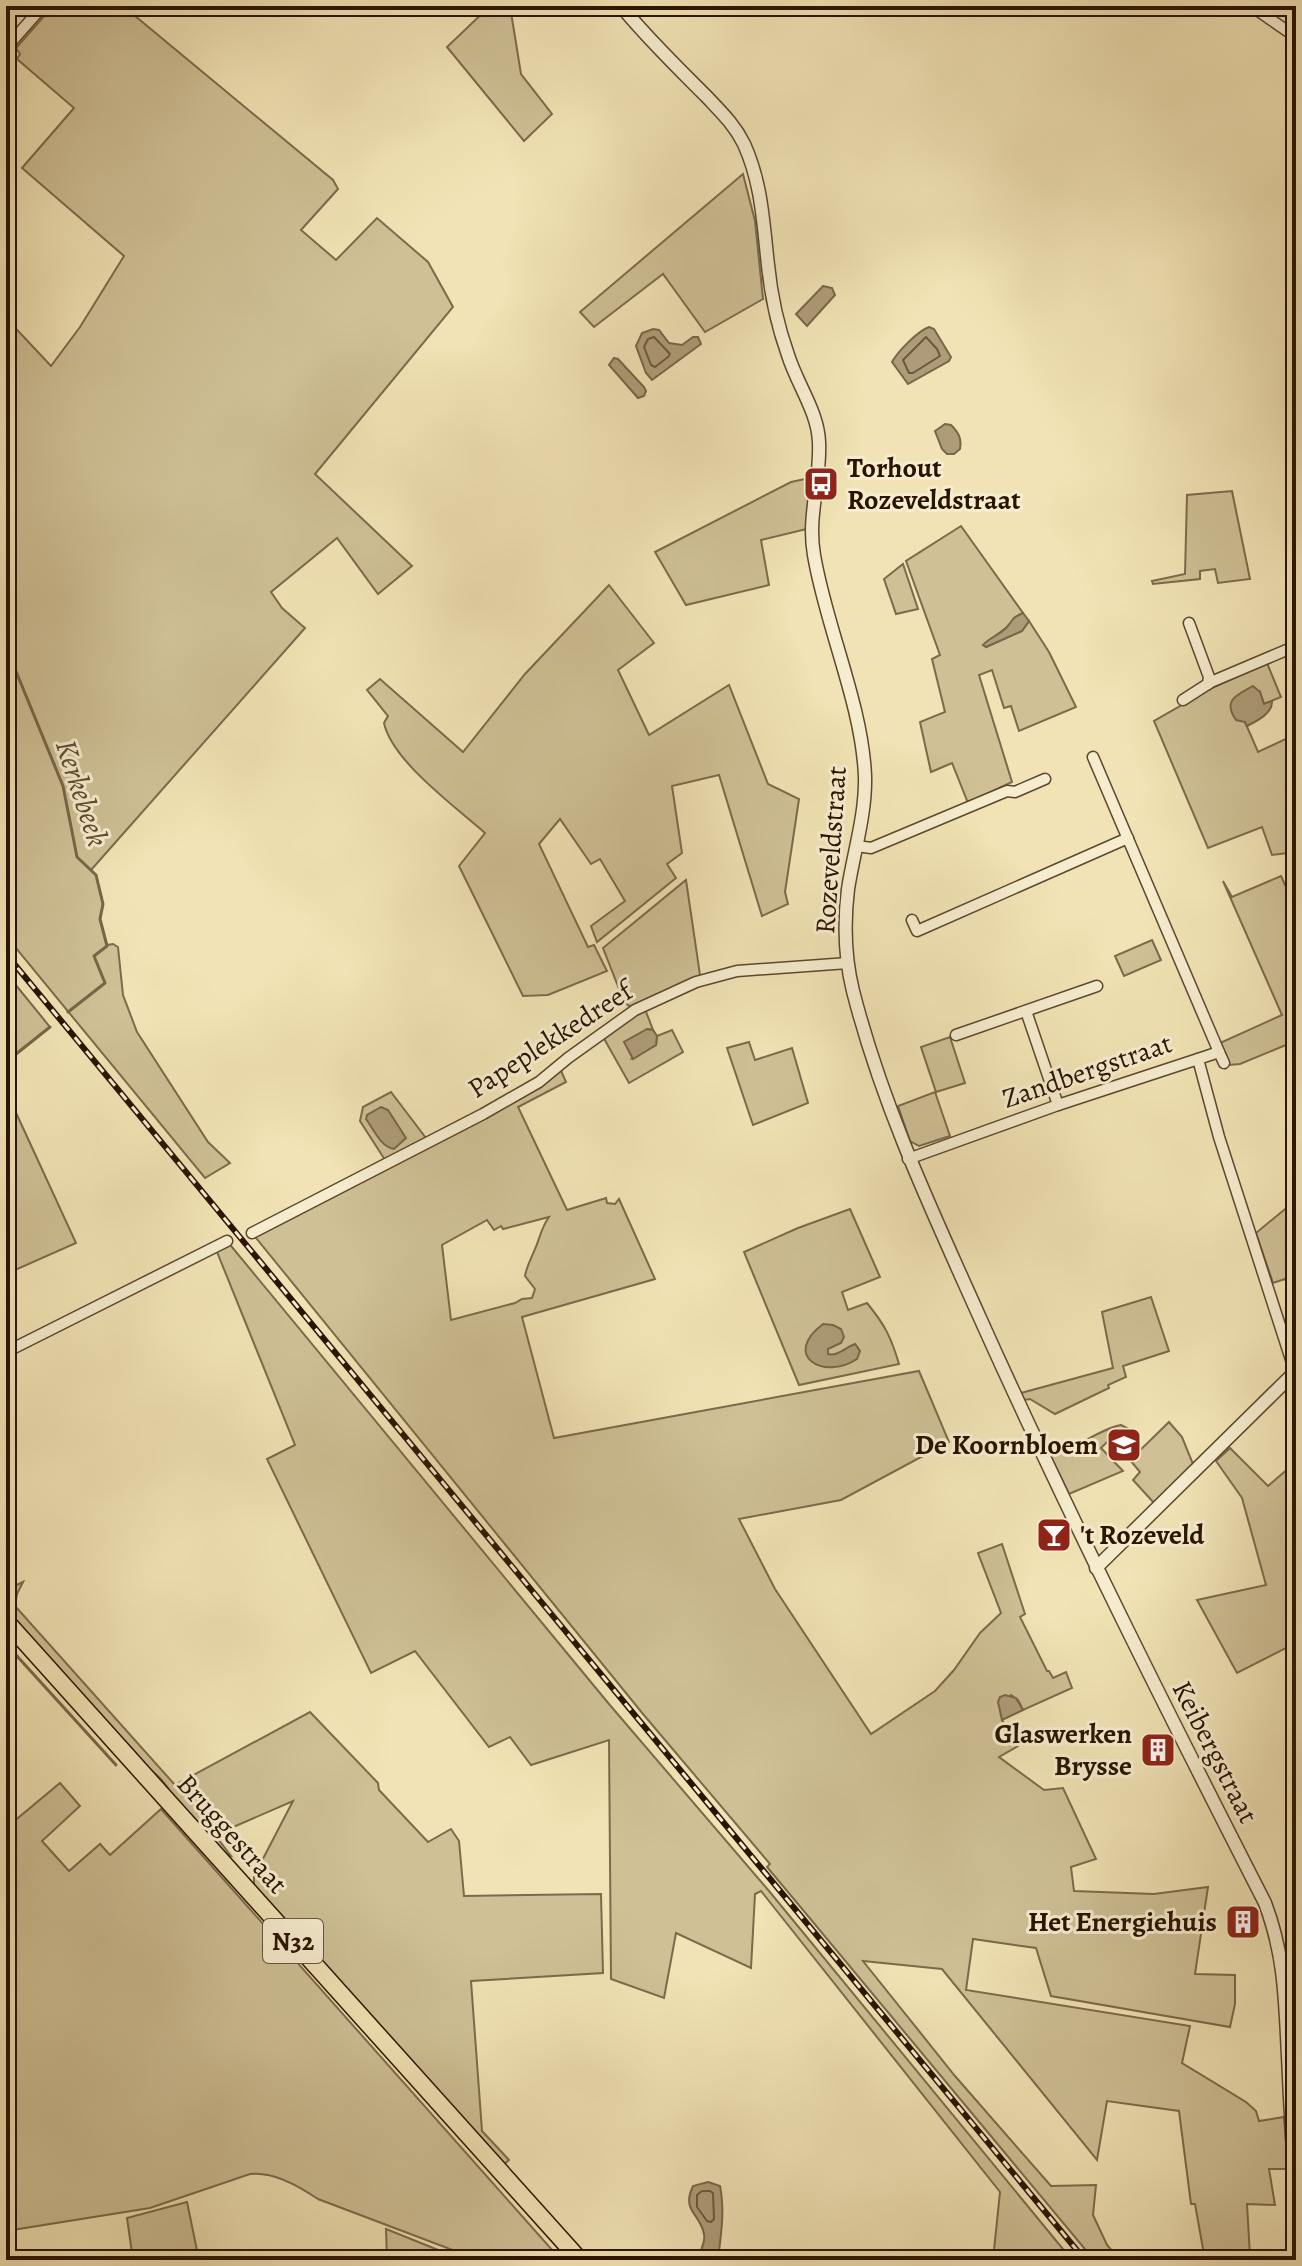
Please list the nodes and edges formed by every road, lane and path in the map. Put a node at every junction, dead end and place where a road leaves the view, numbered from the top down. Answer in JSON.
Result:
{"nodes":[{"id":1,"x":43,"y":6,"type":"edge"},
{"id":2,"x":621,"y":6,"type":"edge"},
{"id":3,"x":1251,"y":6,"type":"edge"},
{"id":4,"x":1296,"y":37,"type":"edge"},
{"id":5,"x":6,"y":48,"type":"edge"},
{"id":6,"x":1189,"y":623,"type":"dead end"},
{"id":7,"x":1296,"y":646,"type":"edge"},
{"id":8,"x":1208,"y":684,"type":"junction"},
{"id":9,"x":1183,"y":700,"type":"dead end"},
{"id":10,"x":1093,"y":757,"type":"dead end"},
{"id":11,"x":1045,"y":779,"type":"dead end"},
{"id":12,"x":1128,"y":838,"type":"junction"},
{"id":13,"x":857,"y":846,"type":"junction"},
{"id":14,"x":912,"y":920,"type":"dead end"},
{"id":15,"x":848,"y":963,"type":"junction"},
{"id":16,"x":1097,"y":986,"type":"dead end"},
{"id":17,"x":1026,"y":1011,"type":"junction"},
{"id":18,"x":956,"y":1035,"type":"dead end"},
{"id":19,"x":1219,"y":1052,"type":"junction"},
{"id":20,"x":1198,"y":1059,"type":"junction"},
{"id":21,"x":1224,"y":1063,"type":"dead end"},
{"id":22,"x":1058,"y":1105,"type":"junction"},
{"id":23,"x":908,"y":1159,"type":"junction"},
{"id":24,"x":252,"y":1233,"type":"dead end"},
{"id":25,"x":227,"y":1241,"type":"dead end"},
{"id":26,"x":6,"y":1352,"type":"edge"},
{"id":27,"x":1296,"y":1372,"type":"edge"},
{"id":28,"x":1096,"y":1568,"type":"junction"},
{"id":29,"x":6,"y":1621,"type":"edge"},
{"id":30,"x":1296,"y":2200,"type":"edge"},
{"id":31,"x":580,"y":2260,"type":"edge"}],
"edges":[{"from":1,"to":5,"type":"street"},
{"from":2,"to":13,"type":"street","name":"Rozeveldstraat"},
{"from":3,"to":4,"type":"street"},
{"from":6,"to":8,"type":"street"},
{"from":7,"to":8,"type":"street"},
{"from":8,"to":9,"type":"street"},
{"from":10,"to":12,"type":"street"},
{"from":11,"to":13,"type":"street"},
{"from":12,"to":14,"type":"street"},
{"from":12,"to":19,"type":"street"},
{"from":13,"to":15,"type":"street","name":"Rozeveldstraat"},
{"from":15,"to":23,"type":"street","name":"Rozeveldstraat"},
{"from":15,"to":24,"type":"street","name":"Papeplekkedreef"},
{"from":16,"to":17,"type":"street"},
{"from":17,"to":18,"type":"street"},
{"from":17,"to":22,"type":"street"},
{"from":19,"to":20,"type":"street"},
{"from":19,"to":21,"type":"street"},
{"from":20,"to":22,"type":"street","name":"Zandbergstraat"},
{"from":20,"to":27,"type":"street","name":"Zandbergstraat"},
{"from":22,"to":23,"type":"street","name":"Zandbergstraat"},
{"from":23,"to":28,"type":"street","name":"Rozeveldstraat"},
{"from":25,"to":26,"type":"street"},
{"from":27,"to":28,"type":"street"},
{"from":28,"to":30,"type":"street","name":"Keibergstraat"},
{"from":29,"to":31,"type":"main road","name":"Bruggestraat","number":"N32"}]}
